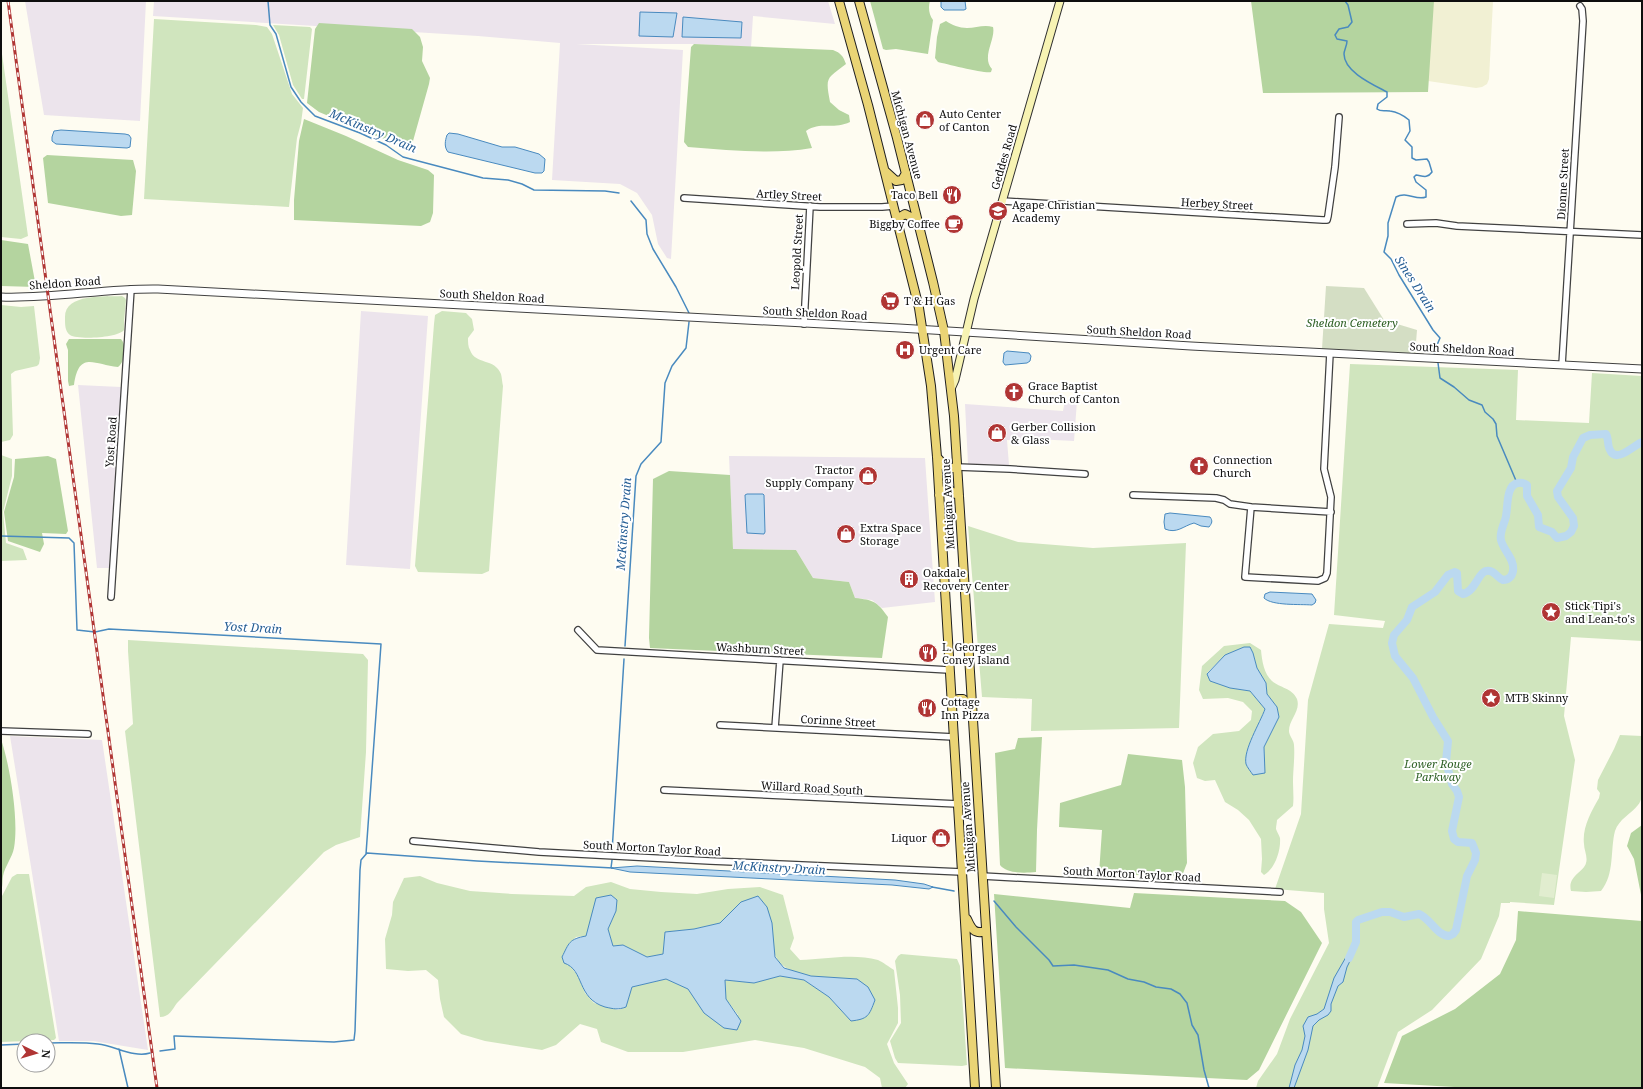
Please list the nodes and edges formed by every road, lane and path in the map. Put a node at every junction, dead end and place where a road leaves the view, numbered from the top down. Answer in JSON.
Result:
{"nodes":[{"id":1,"x":839,"y":1,"type":"edge"},
{"id":2,"x":859,"y":1,"type":"edge"},
{"id":3,"x":1060,"y":1,"type":"edge"},
{"id":4,"x":1580,"y":6,"type":"dead end"},
{"id":5,"x":1340,"y":117,"type":"dead end"},
{"id":6,"x":884,"y":170,"type":"junction"},
{"id":7,"x":906,"y":173,"type":"junction"},
{"id":8,"x":684,"y":198,"type":"dead end"},
{"id":9,"x":1003,"y":201,"type":"junction"},
{"id":10,"x":810,"y":206,"type":"junction"},
{"id":11,"x":894,"y":206,"type":"junction"},
{"id":12,"x":898,"y":221,"type":"junction"},
{"id":13,"x":919,"y":224,"type":"junction"},
{"id":14,"x":1407,"y":224,"type":"dead end"},
{"id":15,"x":1571,"y":232,"type":"junction"},
{"id":16,"x":1642,"y":235,"type":"edge"},
{"id":17,"x":131,"y":289,"type":"junction"},
{"id":18,"x":1,"y":297,"type":"edge"},
{"id":19,"x":804,"y":324,"type":"junction"},
{"id":20,"x":923,"y":330,"type":"junction"},
{"id":21,"x":944,"y":331,"type":"junction"},
{"id":22,"x":966,"y":333,"type":"junction"},
{"id":23,"x":1330,"y":353,"type":"junction"},
{"id":24,"x":1562,"y":365,"type":"junction"},
{"id":25,"x":1642,"y":369,"type":"edge"},
{"id":26,"x":951,"y":389,"type":"junction"},
{"id":27,"x":937,"y":457,"type":"junction"},
{"id":28,"x":957,"y":467,"type":"junction"},
{"id":29,"x":1085,"y":474,"type":"dead end"},
{"id":30,"x":939,"y":495,"type":"junction"},
{"id":31,"x":1133,"y":495,"type":"dead end"},
{"id":32,"x":959,"y":496,"type":"junction"},
{"id":33,"x":1251,"y":507,"type":"junction"},
{"id":34,"x":1331,"y":512,"type":"junction"},
{"id":35,"x":111,"y":597,"type":"dead end"},
{"id":36,"x":578,"y":630,"type":"dead end"},
{"id":37,"x":780,"y":660,"type":"junction"},
{"id":38,"x":949,"y":670,"type":"junction"},
{"id":39,"x":952,"y":702,"type":"junction"},
{"id":40,"x":972,"y":709,"type":"junction"},
{"id":41,"x":720,"y":725,"type":"dead end"},
{"id":42,"x":775,"y":728,"type":"junction"},
{"id":43,"x":1,"y":731,"type":"edge"},
{"id":44,"x":88,"y":734,"type":"dead end"},
{"id":45,"x":954,"y":736,"type":"junction"},
{"id":46,"x":664,"y":790,"type":"dead end"},
{"id":47,"x":958,"y":804,"type":"junction"},
{"id":48,"x":413,"y":841,"type":"dead end"},
{"id":49,"x":962,"y":872,"type":"junction"},
{"id":50,"x":982,"y":876,"type":"junction"},
{"id":51,"x":1280,"y":892,"type":"dead end"},
{"id":52,"x":965,"y":914,"type":"junction"},
{"id":53,"x":986,"y":931,"type":"junction"},
{"id":54,"x":975,"y":1088,"type":"edge"},
{"id":55,"x":996,"y":1088,"type":"edge"}],
"edges":[{"from":1,"to":6,"type":"main road","name":"Michigan Avenue"},
{"from":2,"to":7,"type":"main road","name":"Michigan Avenue"},
{"from":3,"to":9,"type":"main road","name":"Geddes Road"},
{"from":4,"to":15,"type":"street","name":"Dionne Street"},
{"from":5,"to":9,"type":"street","name":"Herbey Street"},
{"from":6,"to":7,"type":"main road"},
{"from":6,"to":11,"type":"main road","name":"Michigan Avenue"},
{"from":7,"to":13,"type":"main road","name":"Michigan Avenue"},
{"from":8,"to":10,"type":"street","name":"Artley Street"},
{"from":9,"to":22,"type":"main road","name":"Geddes Road"},
{"from":10,"to":11,"type":"street","name":"Artley Street"},
{"from":10,"to":19,"type":"street","name":"Leopold Street"},
{"from":11,"to":12,"type":"main road","name":"Michigan Avenue"},
{"from":12,"to":13,"type":"main road"},
{"from":12,"to":20,"type":"main road","name":"Michigan Avenue"},
{"from":13,"to":21,"type":"main road","name":"Michigan Avenue"},
{"from":14,"to":15,"type":"street"},
{"from":15,"to":16,"type":"street"},
{"from":15,"to":24,"type":"street","name":"Dionne Street"},
{"from":17,"to":18,"type":"street","name":"Sheldon Road"},
{"from":17,"to":19,"type":"street","name":"South Sheldon Road"},
{"from":17,"to":35,"type":"street","name":"Yost Road"},
{"from":19,"to":20,"type":"street","name":"South Sheldon Road"},
{"from":20,"to":21,"type":"street","name":"South Sheldon Road"},
{"from":20,"to":27,"type":"main road","name":"Michigan Avenue"},
{"from":21,"to":22,"type":"street","name":"South Sheldon Road"},
{"from":21,"to":26,"type":"main road","name":"Michigan Avenue"},
{"from":22,"to":23,"type":"street","name":"South Sheldon Road"},
{"from":22,"to":26,"type":"main road","name":"Geddes Road"},
{"from":23,"to":24,"type":"street","name":"South Sheldon Road"},
{"from":23,"to":34,"type":"street"},
{"from":24,"to":25,"type":"street","name":"South Sheldon Road"},
{"from":26,"to":28,"type":"main road","name":"Michigan Avenue"},
{"from":27,"to":28,"type":"main road"},
{"from":27,"to":30,"type":"main road","name":"Michigan Avenue"},
{"from":28,"to":29,"type":"street"},
{"from":28,"to":32,"type":"main road","name":"Michigan Avenue"},
{"from":30,"to":32,"type":"main road"},
{"from":30,"to":38,"type":"main road","name":"Michigan Avenue"},
{"from":31,"to":33,"type":"street"},
{"from":32,"to":40,"type":"main road","name":"Michigan Avenue"},
{"from":33,"to":34,"type":"street"},
{"from":33,"to":34,"type":"street"},
{"from":36,"to":37,"type":"street","name":"Washburn Street"},
{"from":37,"to":38,"type":"street","name":"Washburn Street"},
{"from":37,"to":42,"type":"street"},
{"from":38,"to":39,"type":"main road","name":"Michigan Avenue"},
{"from":39,"to":40,"type":"main road"},
{"from":39,"to":45,"type":"main road","name":"Michigan Avenue"},
{"from":40,"to":50,"type":"main road","name":"Michigan Avenue"},
{"from":41,"to":42,"type":"street","name":"Corinne Street"},
{"from":42,"to":45,"type":"street","name":"Corinne Street"},
{"from":43,"to":44,"type":"street"},
{"from":45,"to":47,"type":"main road","name":"Michigan Avenue"},
{"from":46,"to":47,"type":"street","name":"Willard Road South"},
{"from":47,"to":49,"type":"main road","name":"Michigan Avenue"},
{"from":48,"to":49,"type":"street","name":"South Morton Taylor Road"},
{"from":49,"to":52,"type":"main road","name":"Michigan Avenue"},
{"from":50,"to":51,"type":"street","name":"South Morton Taylor Road"},
{"from":50,"to":53,"type":"main road","name":"Michigan Avenue"},
{"from":52,"to":53,"type":"main road"},
{"from":52,"to":54,"type":"main road","name":"Michigan Avenue"},
{"from":53,"to":55,"type":"main road","name":"Michigan Avenue"}]}
